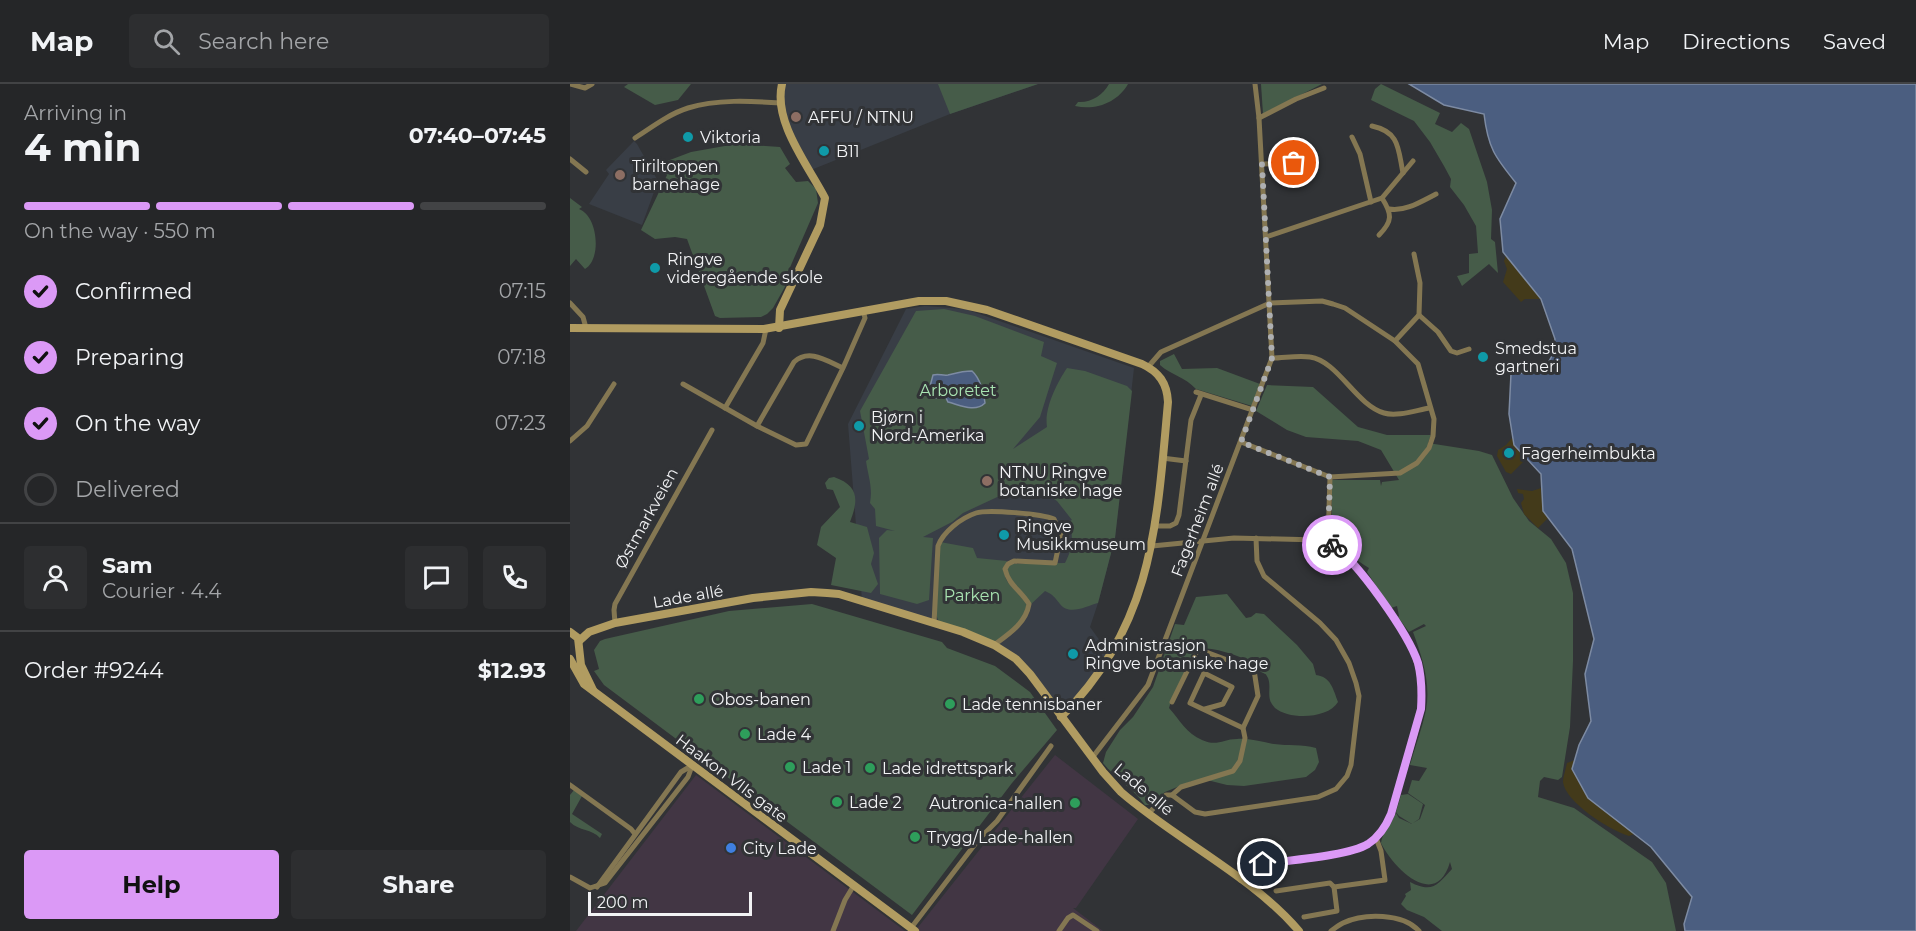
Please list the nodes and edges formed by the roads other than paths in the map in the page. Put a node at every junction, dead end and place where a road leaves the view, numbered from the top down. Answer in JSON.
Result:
{"nodes":[{"id":1,"x":570,"y":84,"type":"edge"},
{"id":2,"x":592,"y":84,"type":"edge"},
{"id":3,"x":782,"y":84,"type":"edge"},
{"id":4,"x":1255,"y":84,"type":"edge"},
{"id":5,"x":1324,"y":88,"type":"dead end"},
{"id":6,"x":781,"y":102,"type":"junction"},
{"id":7,"x":1259,"y":118,"type":"junction"},
{"id":8,"x":1372,"y":126,"type":"dead end"},
{"id":9,"x":1352,"y":137,"type":"dead end"},
{"id":10,"x":635,"y":138,"type":"dead end"},
{"id":11,"x":570,"y":159,"type":"edge"},
{"id":12,"x":1413,"y":161,"type":"dead end"},
{"id":13,"x":1299,"y":163,"type":"dead end"},
{"id":14,"x":1262,"y":164,"type":"junction"},
{"id":15,"x":586,"y":172,"type":"dead end"},
{"id":16,"x":1403,"y":172,"type":"junction"},
{"id":17,"x":1436,"y":194,"type":"dead end"},
{"id":18,"x":1382,"y":198,"type":"junction"},
{"id":19,"x":1371,"y":202,"type":"junction"},
{"id":20,"x":1389,"y":209,"type":"junction"},
{"id":21,"x":1379,"y":235,"type":"dead end"},
{"id":22,"x":1266,"y":237,"type":"junction"},
{"id":23,"x":1414,"y":254,"type":"dead end"},
{"id":24,"x":570,"y":303,"type":"edge"},
{"id":25,"x":1270,"y":303,"type":"junction"},
{"id":26,"x":863,"y":310,"type":"junction"},
{"id":27,"x":1419,"y":315,"type":"junction"},
{"id":28,"x":570,"y":328,"type":"edge"},
{"id":29,"x":586,"y":328,"type":"junction"},
{"id":30,"x":779,"y":328,"type":"junction"},
{"id":31,"x":766,"y":329,"type":"junction"},
{"id":32,"x":1395,"y":341,"type":"junction"},
{"id":33,"x":1469,"y":349,"type":"dead end"},
{"id":34,"x":1272,"y":358,"type":"junction"},
{"id":35,"x":1148,"y":367,"type":"junction"},
{"id":36,"x":843,"y":368,"type":"junction"},
{"id":37,"x":614,"y":384,"type":"dead end"},
{"id":38,"x":683,"y":384,"type":"dead end"},
{"id":39,"x":725,"y":408,"type":"junction"},
{"id":40,"x":1430,"y":408,"type":"junction"},
{"id":41,"x":1253,"y":410,"type":"junction"},
{"id":42,"x":757,"y":426,"type":"junction"},
{"id":43,"x":711,"y":430,"type":"dead end"},
{"id":44,"x":570,"y":441,"type":"edge"},
{"id":45,"x":1241,"y":442,"type":"junction"},
{"id":46,"x":1162,"y":458,"type":"junction"},
{"id":47,"x":1186,"y":461,"type":"junction"},
{"id":48,"x":1330,"y":477,"type":"junction"},
{"id":49,"x":1155,"y":526,"type":"junction"},
{"id":50,"x":1256,"y":538,"type":"junction"},
{"id":51,"x":1204,"y":541,"type":"junction"},
{"id":52,"x":1328,"y":542,"type":"junction"},
{"id":53,"x":1152,"y":546,"type":"junction"},
{"id":54,"x":615,"y":623,"type":"junction"},
{"id":55,"x":933,"y":623,"type":"junction"},
{"id":56,"x":572,"y":632,"type":"edge"},
{"id":57,"x":589,"y":632,"type":"junction"},
{"id":58,"x":578,"y":643,"type":"junction"},
{"id":59,"x":994,"y":645,"type":"junction"},
{"id":60,"x":570,"y":651,"type":"edge"},
{"id":61,"x":570,"y":659,"type":"edge"},
{"id":62,"x":594,"y":692,"type":"junction"},
{"id":63,"x":1081,"y":698,"type":"junction"},
{"id":64,"x":1172,"y":702,"type":"dead end"},
{"id":65,"x":1205,"y":709,"type":"junction"},
{"id":66,"x":1056,"y":710,"type":"junction"},
{"id":67,"x":1061,"y":717,"type":"junction"},
{"id":68,"x":1244,"y":728,"type":"junction"},
{"id":69,"x":1051,"y":746,"type":"dead end"},
{"id":70,"x":1092,"y":758,"type":"junction"},
{"id":71,"x":692,"y":766,"type":"junction"},
{"id":72,"x":570,"y":785,"type":"edge"},
{"id":73,"x":1172,"y":795,"type":"junction"},
{"id":74,"x":1149,"y":813,"type":"junction"},
{"id":75,"x":635,"y":834,"type":"junction"},
{"id":76,"x":1376,"y":838,"type":"junction"},
{"id":77,"x":570,"y":877,"type":"edge"},
{"id":78,"x":1240,"y":880,"type":"junction"},
{"id":79,"x":854,"y":885,"type":"junction"},
{"id":80,"x":597,"y":887,"type":"junction"},
{"id":81,"x":1334,"y":887,"type":"junction"},
{"id":82,"x":1276,"y":891,"type":"dead end"},
{"id":83,"x":1304,"y":917,"type":"dead end"},
{"id":84,"x":913,"y":930,"type":"edge"},
{"id":85,"x":833,"y":931,"type":"edge"},
{"id":86,"x":1059,"y":931,"type":"edge"},
{"id":87,"x":1097,"y":931,"type":"edge"},
{"id":88,"x":1299,"y":931,"type":"edge"},
{"id":89,"x":1332,"y":931,"type":"edge"},
{"id":90,"x":1419,"y":931,"type":"edge"}],
"edges":[{"from":1,"to":2,"type":"street"},
{"from":3,"to":6,"type":"street"},
{"from":4,"to":7,"type":"street","name":"Fagerheim allé"},
{"from":5,"to":7,"type":"street"},
{"from":6,"to":10,"type":"street"},
{"from":6,"to":30,"type":"street"},
{"from":7,"to":14,"type":"street","name":"Fagerheim allé"},
{"from":8,"to":16,"type":"street"},
{"from":9,"to":19,"type":"street"},
{"from":11,"to":15,"type":"street"},
{"from":12,"to":16,"type":"street"},
{"from":13,"to":14,"type":"street"},
{"from":14,"to":22,"type":"street","name":"Fagerheim allé"},
{"from":16,"to":18,"type":"street"},
{"from":17,"to":20,"type":"street"},
{"from":18,"to":19,"type":"street"},
{"from":18,"to":20,"type":"street"},
{"from":19,"to":22,"type":"street"},
{"from":20,"to":21,"type":"street"},
{"from":22,"to":25,"type":"street","name":"Fagerheim allé"},
{"from":23,"to":27,"type":"street"},
{"from":24,"to":29,"type":"street"},
{"from":25,"to":32,"type":"street"},
{"from":25,"to":34,"type":"street","name":"Fagerheim allé"},
{"from":25,"to":35,"type":"street"},
{"from":26,"to":30,"type":"street"},
{"from":26,"to":35,"type":"street"},
{"from":26,"to":36,"type":"street"},
{"from":27,"to":32,"type":"street"},
{"from":27,"to":33,"type":"street"},
{"from":28,"to":29,"type":"street"},
{"from":29,"to":31,"type":"street"},
{"from":30,"to":31,"type":"street"},
{"from":31,"to":39,"type":"street"},
{"from":32,"to":40,"type":"street"},
{"from":34,"to":40,"type":"street"},
{"from":34,"to":41,"type":"street","name":"Fagerheim allé"},
{"from":35,"to":46,"type":"street"},
{"from":36,"to":42,"type":"street"},
{"from":36,"to":42,"type":"street"},
{"from":37,"to":44,"type":"street"},
{"from":38,"to":39,"type":"street"},
{"from":39,"to":42,"type":"street"},
{"from":40,"to":48,"type":"street"},
{"from":41,"to":45,"type":"street","name":"Fagerheim allé"},
{"from":41,"to":47,"type":"street"},
{"from":43,"to":54,"type":"street","name":"Østmarkveien"},
{"from":45,"to":48,"type":"street"},
{"from":45,"to":51,"type":"street","name":"Fagerheim allé"},
{"from":46,"to":47,"type":"street"},
{"from":46,"to":49,"type":"street"},
{"from":47,"to":49,"type":"street"},
{"from":48,"to":52,"type":"street"},
{"from":49,"to":53,"type":"street"},
{"from":50,"to":51,"type":"street"},
{"from":50,"to":52,"type":"street"},
{"from":50,"to":73,"type":"street"},
{"from":51,"to":53,"type":"street"},
{"from":51,"to":70,"type":"street","name":"Fagerheim allé"},
{"from":52,"to":76,"type":"street"},
{"from":53,"to":63,"type":"street"},
{"from":54,"to":55,"type":"street","name":"Lade allé"},
{"from":54,"to":57,"type":"street","name":"Lade allé"},
{"from":55,"to":59,"type":"street","name":"Lade allé"},
{"from":55,"to":59,"type":"street"},
{"from":56,"to":57,"type":"street","name":"Lade allé"},
{"from":56,"to":58,"type":"street","name":"Lade allé"},
{"from":57,"to":58,"type":"street","name":"Lade allé"},
{"from":58,"to":60,"type":"street","name":"Lade allé"},
{"from":58,"to":62,"type":"street","name":"Haakon VIIs gate"},
{"from":59,"to":66,"type":"street","name":"Lade allé"},
{"from":61,"to":62,"type":"street","name":"Haakon VIIs gate"},
{"from":62,"to":71,"type":"street","name":"Haakon VIIs gate"},
{"from":63,"to":66,"type":"street"},
{"from":63,"to":67,"type":"street"},
{"from":64,"to":68,"type":"street"},
{"from":65,"to":65,"type":"street"},
{"from":65,"to":68,"type":"street"},
{"from":66,"to":67,"type":"street","name":"Lade allé"},
{"from":67,"to":70,"type":"street","name":"Lade allé"},
{"from":68,"to":73,"type":"street"},
{"from":69,"to":84,"type":"street","name":"Haakon VIIs gate"},
{"from":70,"to":74,"type":"street","name":"Lade allé"},
{"from":71,"to":75,"type":"street"},
{"from":71,"to":79,"type":"street","name":"Haakon VIIs gate"},
{"from":71,"to":80,"type":"street"},
{"from":72,"to":75,"type":"street"},
{"from":73,"to":74,"type":"street"},
{"from":74,"to":78,"type":"street","name":"Lade allé"},
{"from":75,"to":80,"type":"street"},
{"from":76,"to":78,"type":"street"},
{"from":76,"to":81,"type":"street"},
{"from":77,"to":80,"type":"street"},
{"from":78,"to":88,"type":"street","name":"Lade allé"},
{"from":79,"to":84,"type":"street","name":"Haakon VIIs gate"},
{"from":79,"to":85,"type":"street"},
{"from":81,"to":82,"type":"street"},
{"from":81,"to":83,"type":"street"},
{"from":86,"to":87,"type":"street"},
{"from":89,"to":90,"type":"street"}]}
